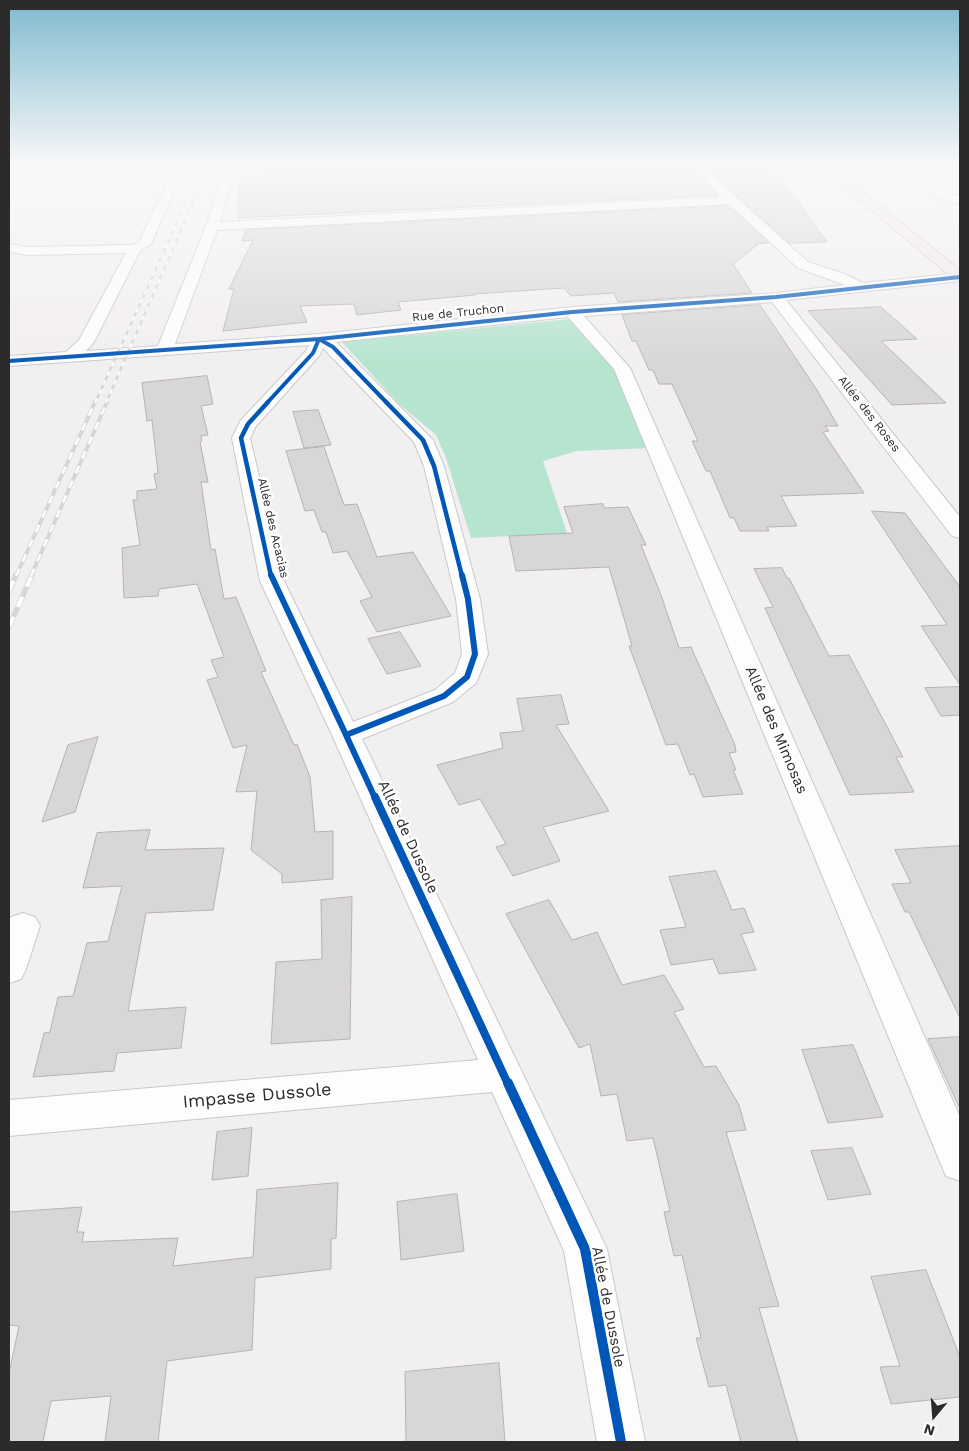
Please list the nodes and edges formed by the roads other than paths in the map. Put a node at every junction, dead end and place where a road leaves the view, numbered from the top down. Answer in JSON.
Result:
{"nodes":[{"id":1,"x":150,"y":232,"type":"edge"},
{"id":2,"x":210,"y":232,"type":"edge"},
{"id":3,"x":767,"y":232,"type":"edge"},
{"id":4,"x":904,"y":232,"type":"edge"},
{"id":5,"x":9,"y":248,"type":"edge"},
{"id":6,"x":136,"y":249,"type":"junction"},
{"id":7,"x":960,"y":277,"type":"edge"},
{"id":8,"x":864,"y":289,"type":"junction"},
{"id":9,"x":776,"y":297,"type":"junction"},
{"id":10,"x":572,"y":312,"type":"junction"},
{"id":11,"x":319,"y":339,"type":"junction"},
{"id":12,"x":164,"y":351,"type":"junction"},
{"id":13,"x":71,"y":356,"type":"junction"},
{"id":14,"x":9,"y":361,"type":"edge"},
{"id":15,"x":960,"y":531,"type":"edge"},
{"id":16,"x":346,"y":735,"type":"junction"},
{"id":17,"x":23,"y":926,"type":"dead end"},
{"id":18,"x":9,"y":969,"type":"edge"},
{"id":19,"x":505,"y":1074,"type":"junction"},
{"id":20,"x":9,"y":1118,"type":"edge"},
{"id":21,"x":960,"y":1162,"type":"edge"},
{"id":22,"x":621,"y":1442,"type":"edge"}],
"edges":[{"from":1,"to":6,"type":"street"},
{"from":2,"to":12,"type":"street"},
{"from":3,"to":8,"type":"street"},
{"from":4,"to":7,"type":"highway"},
{"from":5,"to":6,"type":"street"},
{"from":6,"to":13,"type":"street"},
{"from":7,"to":8,"type":"street","name":"Rue de Truchon"},
{"from":8,"to":9,"type":"street","name":"Rue de Truchon"},
{"from":9,"to":10,"type":"street","name":"Rue de Truchon"},
{"from":9,"to":15,"type":"street","name":"Allée des Roses"},
{"from":10,"to":11,"type":"street","name":"Rue de Truchon"},
{"from":10,"to":21,"type":"street","name":"Allée des Mimosas"},
{"from":11,"to":12,"type":"street","name":"Rue de Truchon"},
{"from":11,"to":16,"type":"street","name":"Allée des Acacias"},
{"from":11,"to":16,"type":"street"},
{"from":12,"to":13,"type":"street","name":"Rue de Truchon"},
{"from":13,"to":14,"type":"street","name":"Rue de Truchon"},
{"from":16,"to":19,"type":"street","name":"Allée de Dussole"},
{"from":17,"to":18,"type":"street"},
{"from":19,"to":20,"type":"street","name":"Impasse Dussole"},
{"from":19,"to":22,"type":"street","name":"Allée de Dussole"}]}
